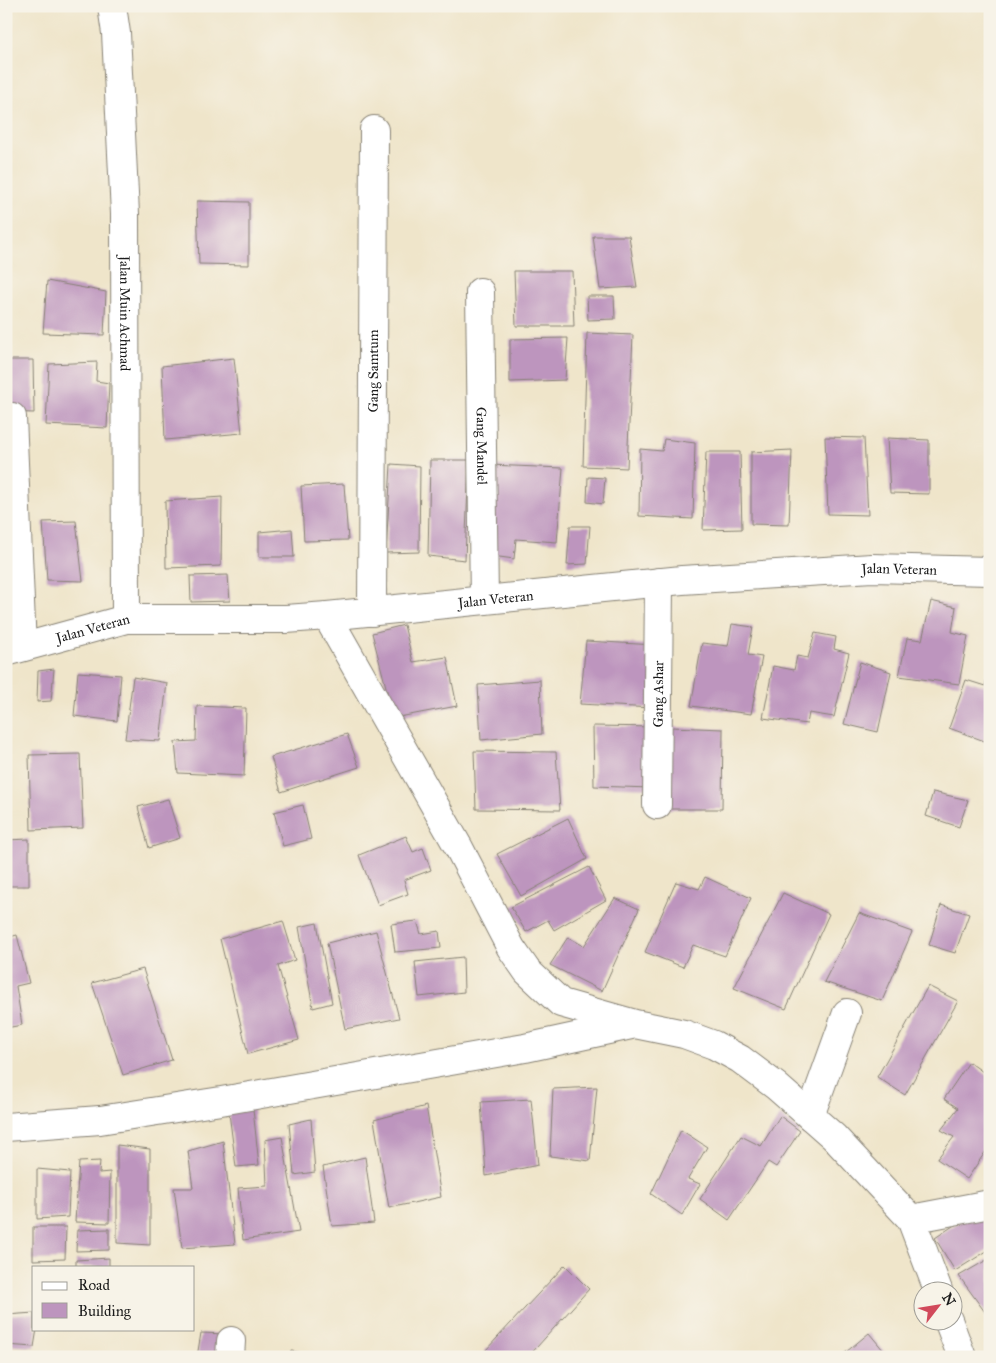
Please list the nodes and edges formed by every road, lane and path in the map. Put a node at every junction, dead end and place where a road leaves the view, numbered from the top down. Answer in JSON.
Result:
{"nodes":[{"id":1,"x":112,"y":6,"type":"edge"},
{"id":2,"x":374,"y":130,"type":"dead end"},
{"id":3,"x":480,"y":292,"type":"dead end"},
{"id":4,"x":12,"y":417,"type":"dead end"},
{"id":5,"x":990,"y":571,"type":"edge"},
{"id":6,"x":659,"y":582,"type":"junction"},
{"id":7,"x":484,"y":600,"type":"junction"},
{"id":8,"x":372,"y":612,"type":"junction"},
{"id":9,"x":327,"y":616,"type":"junction"},
{"id":10,"x":126,"y":619,"type":"junction"},
{"id":11,"x":14,"y":649,"type":"edge"},
{"id":12,"x":657,"y":805,"type":"dead end"},
{"id":13,"x":847,"y":1013,"type":"dead end"},
{"id":14,"x":635,"y":1024,"type":"junction"},
{"id":15,"x":810,"y":1116,"type":"junction"},
{"id":16,"x":6,"y":1127,"type":"edge"},
{"id":17,"x":990,"y":1204,"type":"edge"},
{"id":18,"x":911,"y":1219,"type":"junction"},
{"id":19,"x":934,"y":1280,"type":"edge"},
{"id":20,"x":952,"y":1330,"type":"edge"},
{"id":21,"x":962,"y":1357,"type":"edge"}],
"edges":[{"from":1,"to":10,"type":"street","name":"Jalan Muin Achmad"},
{"from":2,"to":8,"type":"street","name":"Gang Samtum"},
{"from":3,"to":7,"type":"street","name":"Gang Mandel"},
{"from":4,"to":11,"type":"street"},
{"from":5,"to":6,"type":"street","name":"Jalan Veteran"},
{"from":6,"to":7,"type":"street","name":"Jalan Veteran"},
{"from":6,"to":12,"type":"street","name":"Gang Ashar"},
{"from":7,"to":8,"type":"street","name":"Jalan Veteran"},
{"from":8,"to":9,"type":"street","name":"Jalan Veteran"},
{"from":9,"to":10,"type":"street","name":"Jalan Veteran"},
{"from":9,"to":14,"type":"street"},
{"from":10,"to":11,"type":"street","name":"Jalan Veteran"},
{"from":13,"to":15,"type":"street"},
{"from":14,"to":15,"type":"street"},
{"from":14,"to":16,"type":"street"},
{"from":15,"to":18,"type":"street"},
{"from":17,"to":18,"type":"street"},
{"from":18,"to":19,"type":"street"},
{"from":20,"to":21,"type":"street"}]}
